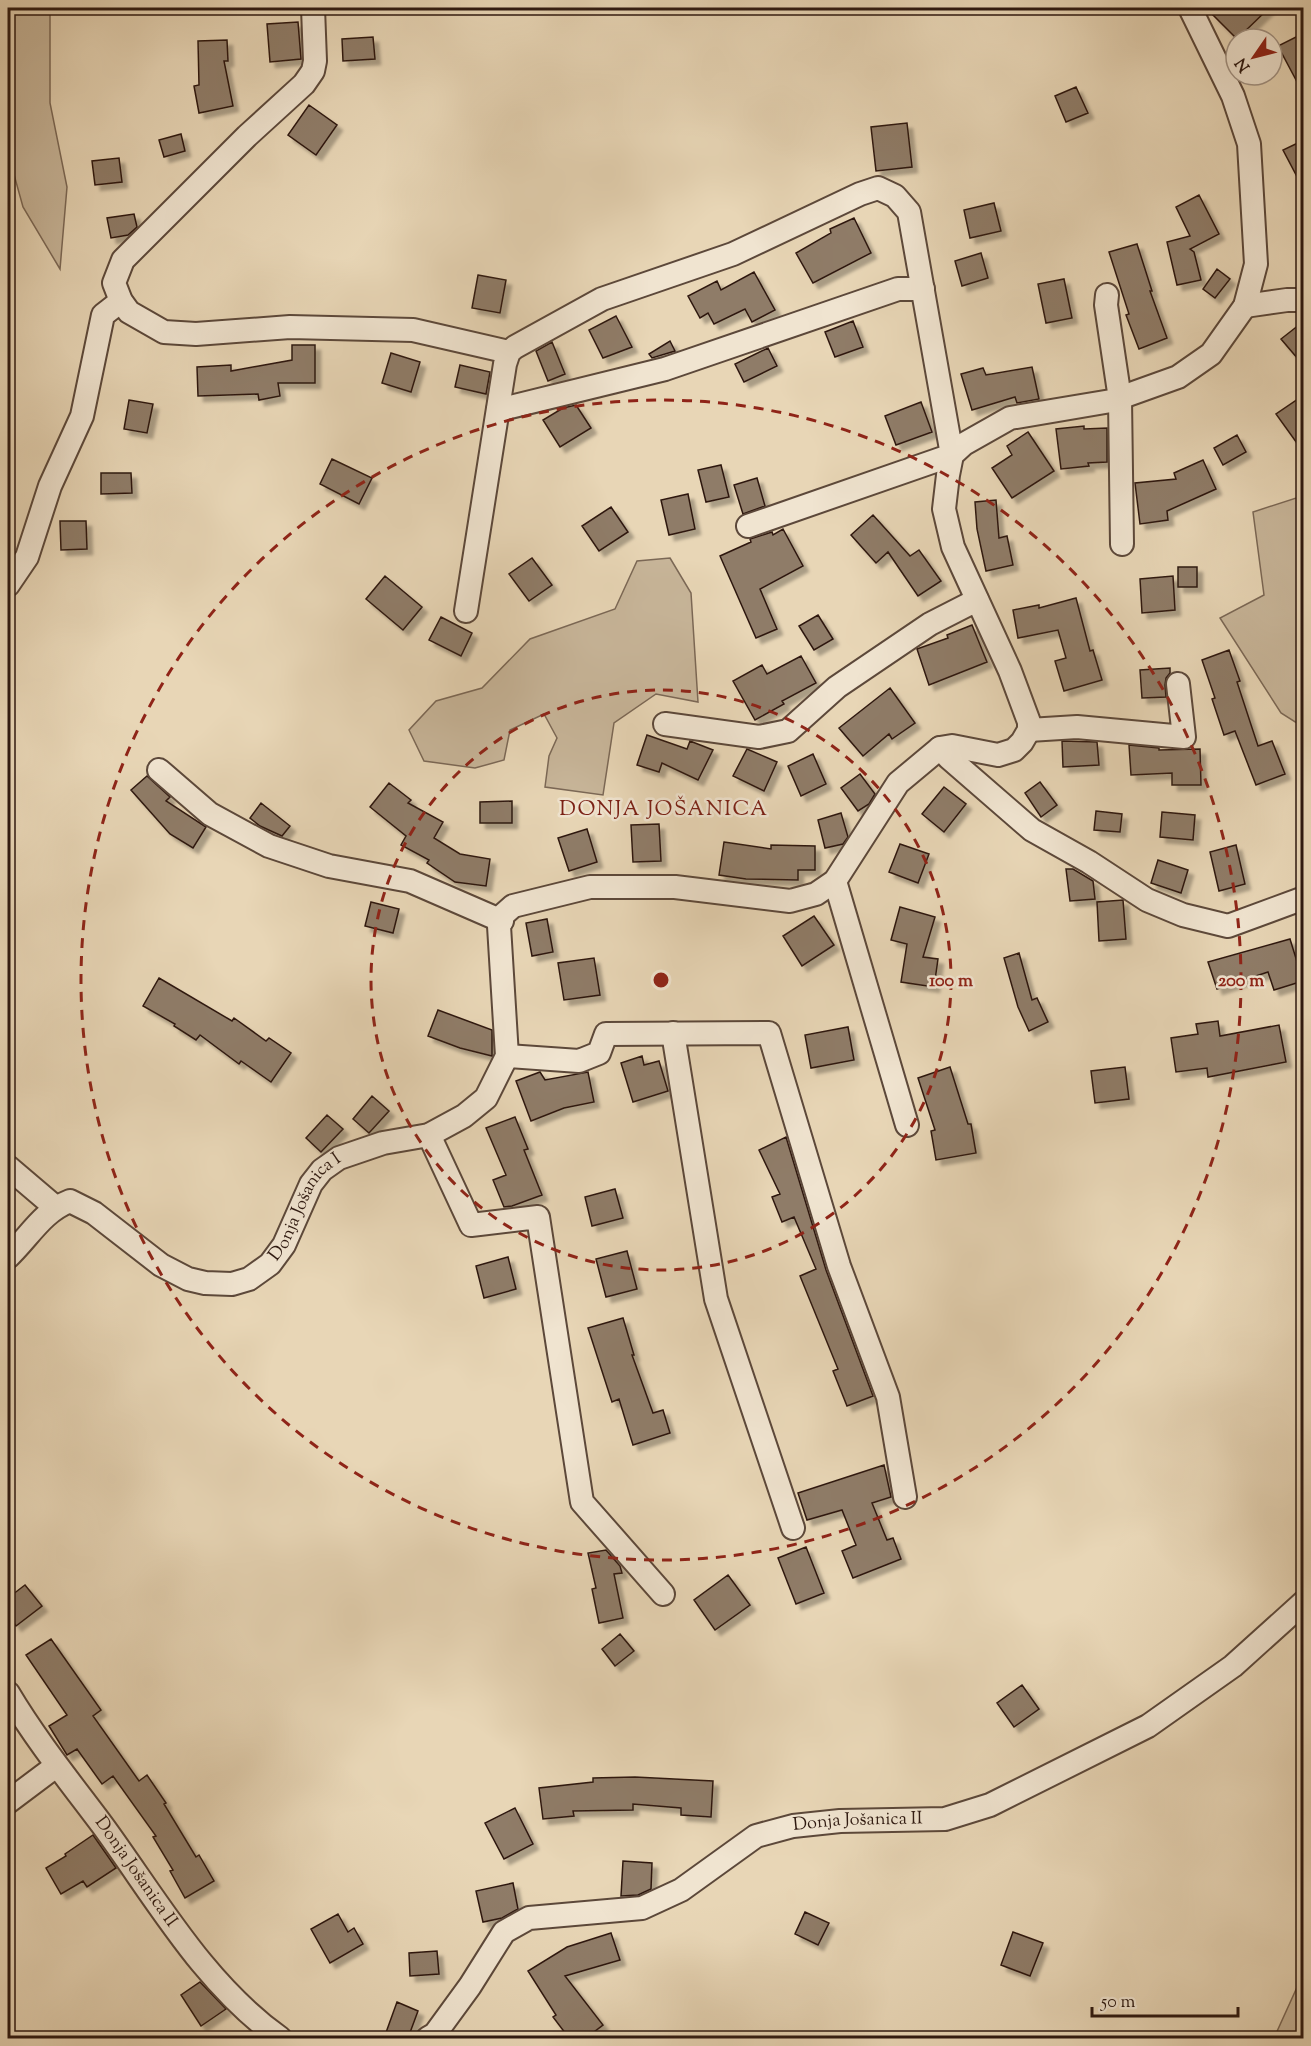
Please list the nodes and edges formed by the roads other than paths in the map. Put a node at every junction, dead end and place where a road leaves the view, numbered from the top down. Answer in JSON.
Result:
{"nodes":[{"id":1,"x":314,"y":8,"type":"edge"},
{"id":2,"x":1191,"y":8,"type":"edge"},
{"id":3,"x":923,"y":289,"type":"junction"},
{"id":4,"x":1107,"y":295,"type":"dead end"},
{"id":5,"x":1303,"y":300,"type":"edge"},
{"id":6,"x":121,"y":302,"type":"junction"},
{"id":7,"x":1245,"y":306,"type":"junction"},
{"id":8,"x":509,"y":352,"type":"junction"},
{"id":9,"x":1120,"y":399,"type":"junction"},
{"id":10,"x":498,"y":410,"type":"junction"},
{"id":11,"x":952,"y":455,"type":"junction"},
{"id":12,"x":748,"y":526,"type":"dead end"},
{"id":13,"x":1122,"y":544,"type":"dead end"},
{"id":14,"x":8,"y":585,"type":"edge"},
{"id":15,"x":977,"y":600,"type":"junction"},
{"id":16,"x":466,"y":610,"type":"dead end"},
{"id":17,"x":1178,"y":684,"type":"dead end"},
{"id":18,"x":665,"y":724,"type":"dead end"},
{"id":19,"x":1029,"y":730,"type":"junction"},
{"id":20,"x":940,"y":748,"type":"junction"},
{"id":21,"x":159,"y":770,"type":"dead end"},
{"id":22,"x":835,"y":881,"type":"junction"},
{"id":23,"x":1304,"y":898,"type":"edge"},
{"id":24,"x":500,"y":931,"type":"junction"},
{"id":25,"x":672,"y":1034,"type":"junction"},
{"id":26,"x":507,"y":1056,"type":"junction"},
{"id":27,"x":907,"y":1125,"type":"dead end"},
{"id":28,"x":429,"y":1135,"type":"junction"},
{"id":29,"x":8,"y":1167,"type":"edge"},
{"id":30,"x":55,"y":1207,"type":"junction"},
{"id":31,"x":8,"y":1257,"type":"edge"},
{"id":32,"x":905,"y":1497,"type":"dead end"},
{"id":33,"x":793,"y":1528,"type":"dead end"},
{"id":34,"x":663,"y":1594,"type":"dead end"},
{"id":35,"x":1304,"y":1602,"type":"edge"},
{"id":36,"x":8,"y":1693,"type":"edge"},
{"id":37,"x":57,"y":1766,"type":"junction"},
{"id":38,"x":8,"y":1802,"type":"edge"},
{"id":39,"x":280,"y":2038,"type":"edge"},
{"id":40,"x":428,"y":2038,"type":"edge"}],
"edges":[{"from":1,"to":6,"type":"street"},
{"from":2,"to":7,"type":"street"},
{"from":3,"to":8,"type":"street"},
{"from":3,"to":10,"type":"street"},
{"from":3,"to":11,"type":"street"},
{"from":4,"to":9,"type":"street"},
{"from":5,"to":7,"type":"street"},
{"from":6,"to":8,"type":"street"},
{"from":6,"to":14,"type":"street"},
{"from":7,"to":9,"type":"street"},
{"from":8,"to":10,"type":"street"},
{"from":9,"to":11,"type":"street"},
{"from":9,"to":13,"type":"street"},
{"from":10,"to":16,"type":"street"},
{"from":11,"to":12,"type":"street"},
{"from":11,"to":15,"type":"street"},
{"from":15,"to":18,"type":"street"},
{"from":15,"to":19,"type":"street"},
{"from":17,"to":19,"type":"street"},
{"from":19,"to":20,"type":"street"},
{"from":20,"to":22,"type":"street"},
{"from":20,"to":23,"type":"street"},
{"from":21,"to":24,"type":"street"},
{"from":22,"to":24,"type":"street"},
{"from":22,"to":27,"type":"street"},
{"from":24,"to":26,"type":"street"},
{"from":25,"to":26,"type":"street"},
{"from":25,"to":32,"type":"street"},
{"from":25,"to":33,"type":"street"},
{"from":26,"to":28,"type":"street","name":"Donja Jošanica I"},
{"from":28,"to":30,"type":"street","name":"Donja Jošanica I"},
{"from":28,"to":34,"type":"street"},
{"from":29,"to":30,"type":"street"},
{"from":30,"to":31,"type":"street"},
{"from":35,"to":40,"type":"street","name":"Donja Jošanica II"},
{"from":36,"to":37,"type":"street","name":"Donja Jošanica II"},
{"from":37,"to":38,"type":"street"},
{"from":37,"to":39,"type":"street","name":"Donja Jošanica II"}]}
